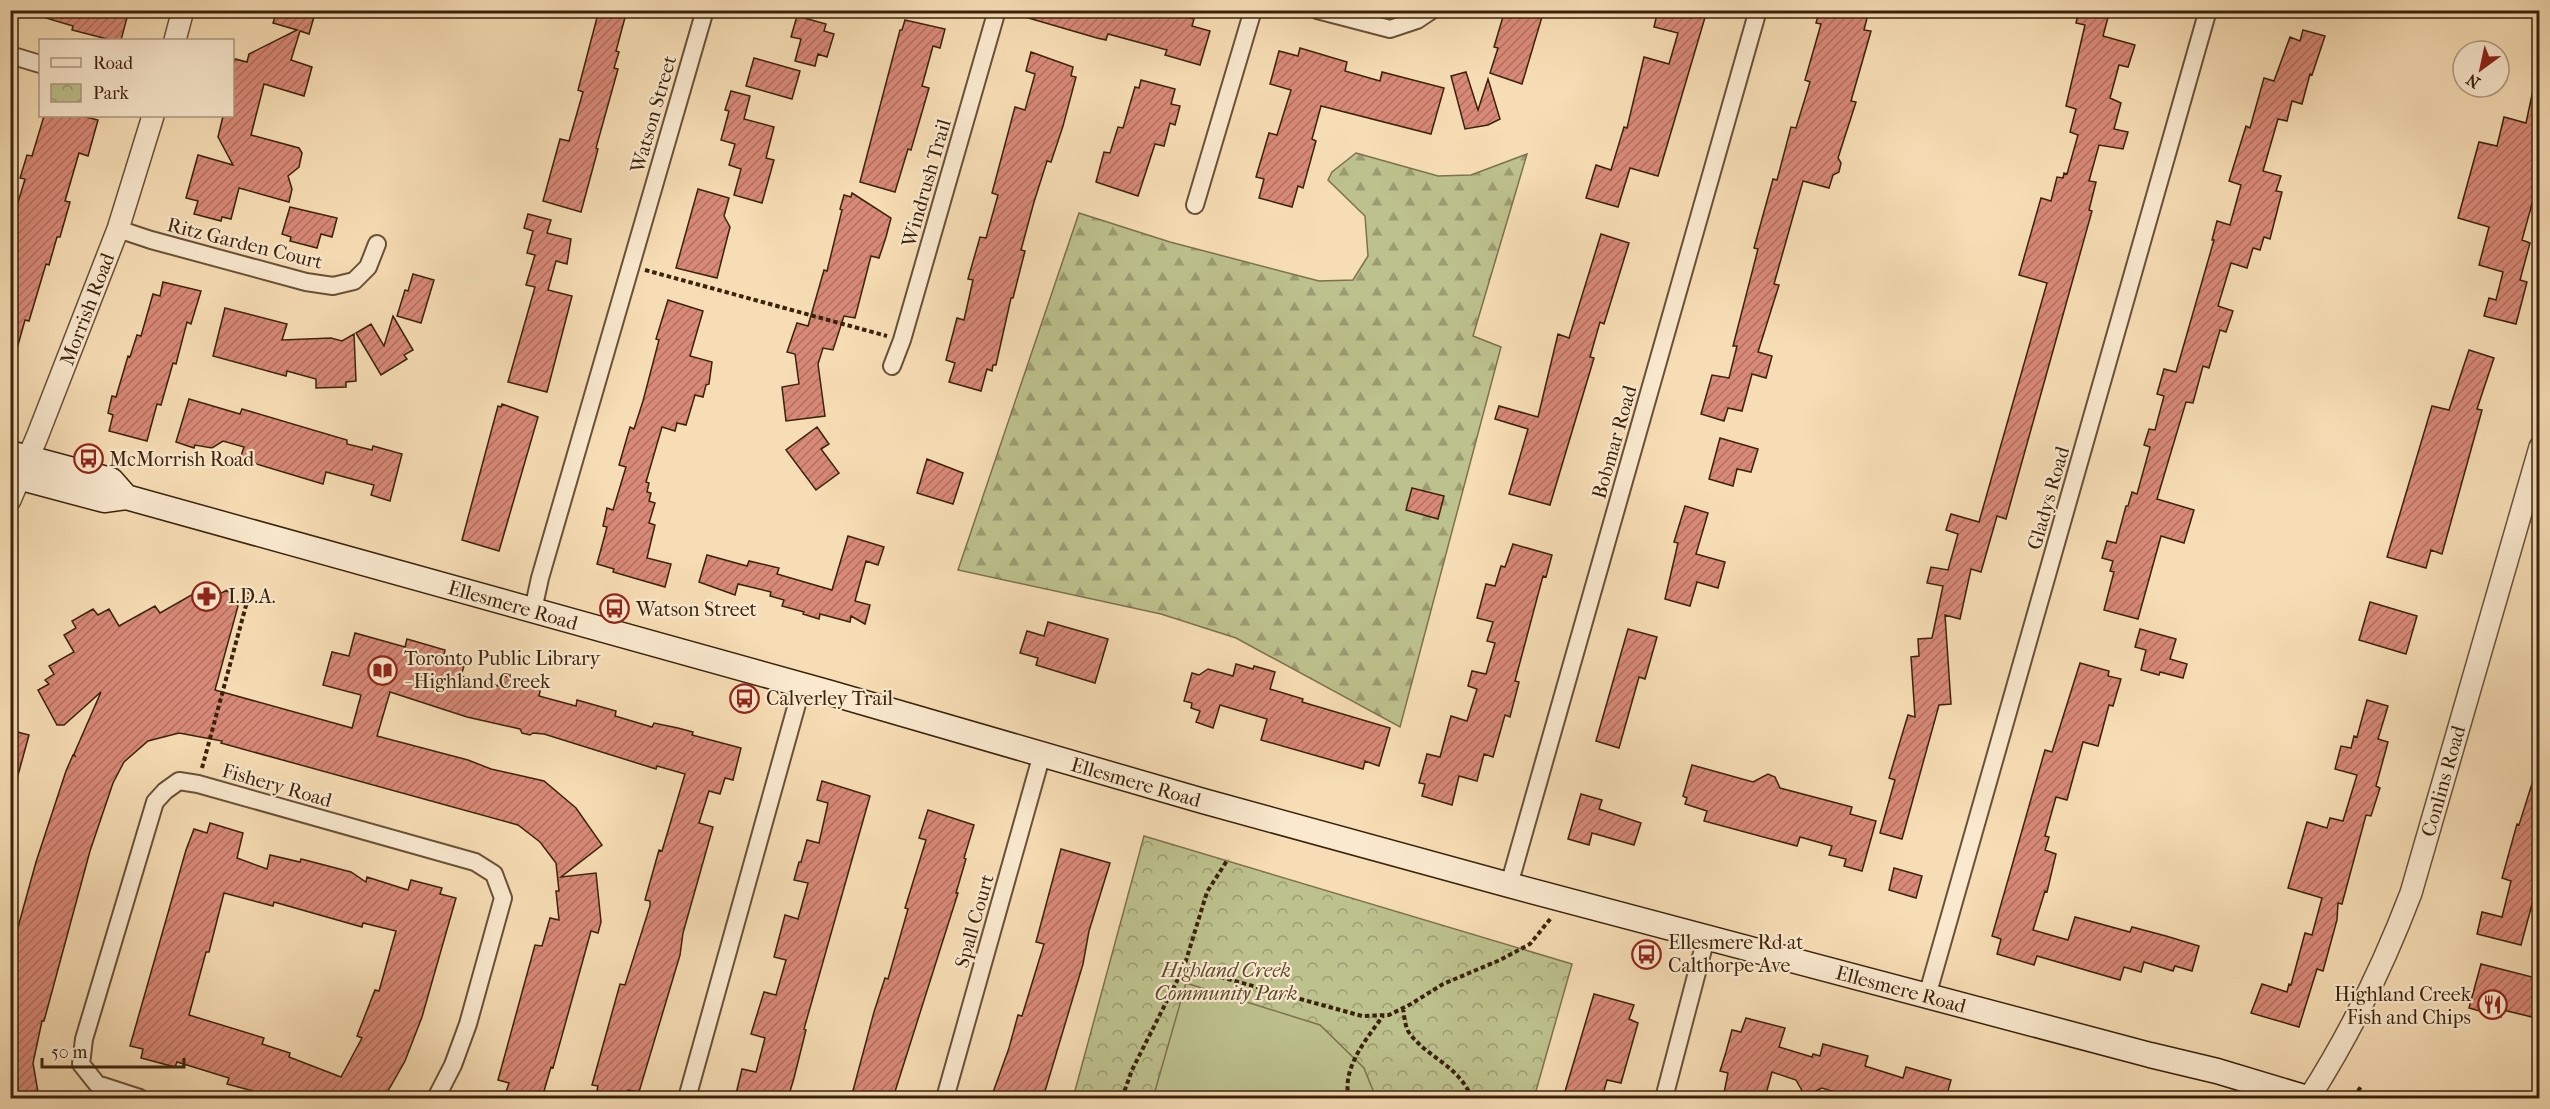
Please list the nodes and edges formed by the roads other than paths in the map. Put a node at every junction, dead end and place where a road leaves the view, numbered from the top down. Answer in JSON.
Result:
{"nodes":[{"id":1,"x":183,"y":10,"type":"edge"},
{"id":2,"x":705,"y":10,"type":"edge"},
{"id":3,"x":997,"y":10,"type":"edge"},
{"id":4,"x":1253,"y":10,"type":"edge"},
{"id":5,"x":1317,"y":10,"type":"edge"},
{"id":6,"x":1431,"y":10,"type":"edge"},
{"id":7,"x":1758,"y":10,"type":"edge"},
{"id":8,"x":2208,"y":10,"type":"edge"},
{"id":9,"x":175,"y":39,"type":"edge"},
{"id":10,"x":10,"y":56,"type":"edge"},
{"id":11,"x":39,"y":64,"type":"edge"},
{"id":12,"x":153,"y":117,"type":"edge"},
{"id":13,"x":1195,"y":205,"type":"dead end"},
{"id":14,"x":118,"y":229,"type":"junction"},
{"id":15,"x":377,"y":244,"type":"dead end"},
{"id":16,"x":892,"y":366,"type":"dead end"},
{"id":17,"x":2540,"y":447,"type":"edge"},
{"id":18,"x":17,"y":466,"type":"edge"},
{"id":19,"x":10,"y":500,"type":"edge"},
{"id":20,"x":534,"y":610,"type":"junction"},
{"id":21,"x":802,"y":686,"type":"junction"},
{"id":22,"x":1042,"y":754,"type":"junction"},
{"id":23,"x":1509,"y":885,"type":"junction"},
{"id":24,"x":1706,"y":938,"type":"junction"},
{"id":25,"x":1927,"y":996,"type":"junction"},
{"id":26,"x":2150,"y":1055,"type":"junction"},
{"id":27,"x":140,"y":1098,"type":"edge"},
{"id":28,"x":436,"y":1098,"type":"edge"},
{"id":29,"x":687,"y":1098,"type":"edge"},
{"id":30,"x":945,"y":1098,"type":"edge"},
{"id":31,"x":1664,"y":1098,"type":"edge"},
{"id":32,"x":2256,"y":1098,"type":"edge"},
{"id":33,"x":2308,"y":1098,"type":"edge"}],
"edges":[{"from":1,"to":9,"type":"street"},
{"from":2,"to":20,"type":"street","name":"Watson Street"},
{"from":3,"to":16,"type":"street","name":"Windrush Trail"},
{"from":4,"to":13,"type":"street"},
{"from":5,"to":6,"type":"street"},
{"from":7,"to":23,"type":"street","name":"Bobmar Road"},
{"from":8,"to":25,"type":"street","name":"Gladys Road"},
{"from":10,"to":11,"type":"street"},
{"from":12,"to":14,"type":"street","name":"Morrish Road"},
{"from":14,"to":15,"type":"street","name":"Ritz Garden Court"},
{"from":14,"to":18,"type":"street","name":"Morrish Road"},
{"from":17,"to":33,"type":"street","name":"Conlins Road"},
{"from":18,"to":19,"type":"street","name":"Morrish Road"},
{"from":18,"to":20,"type":"main road","name":"Ellesmere Road"},
{"from":20,"to":21,"type":"main road","name":"Ellesmere Road"},
{"from":21,"to":22,"type":"main road","name":"Ellesmere Road"},
{"from":21,"to":29,"type":"street"},
{"from":22,"to":23,"type":"main road","name":"Ellesmere Road"},
{"from":22,"to":30,"type":"street","name":"Spall Court"},
{"from":23,"to":24,"type":"main road","name":"Ellesmere Road"},
{"from":24,"to":25,"type":"main road","name":"Ellesmere Road"},
{"from":24,"to":31,"type":"street"},
{"from":25,"to":26,"type":"main road","name":"Ellesmere Road"},
{"from":26,"to":32,"type":"main road","name":"Ellesmere Road"},
{"from":26,"to":33,"type":"main road","name":"Ellesmere Road"},
{"from":27,"to":28,"type":"street","name":"Fishery Road"}]}
